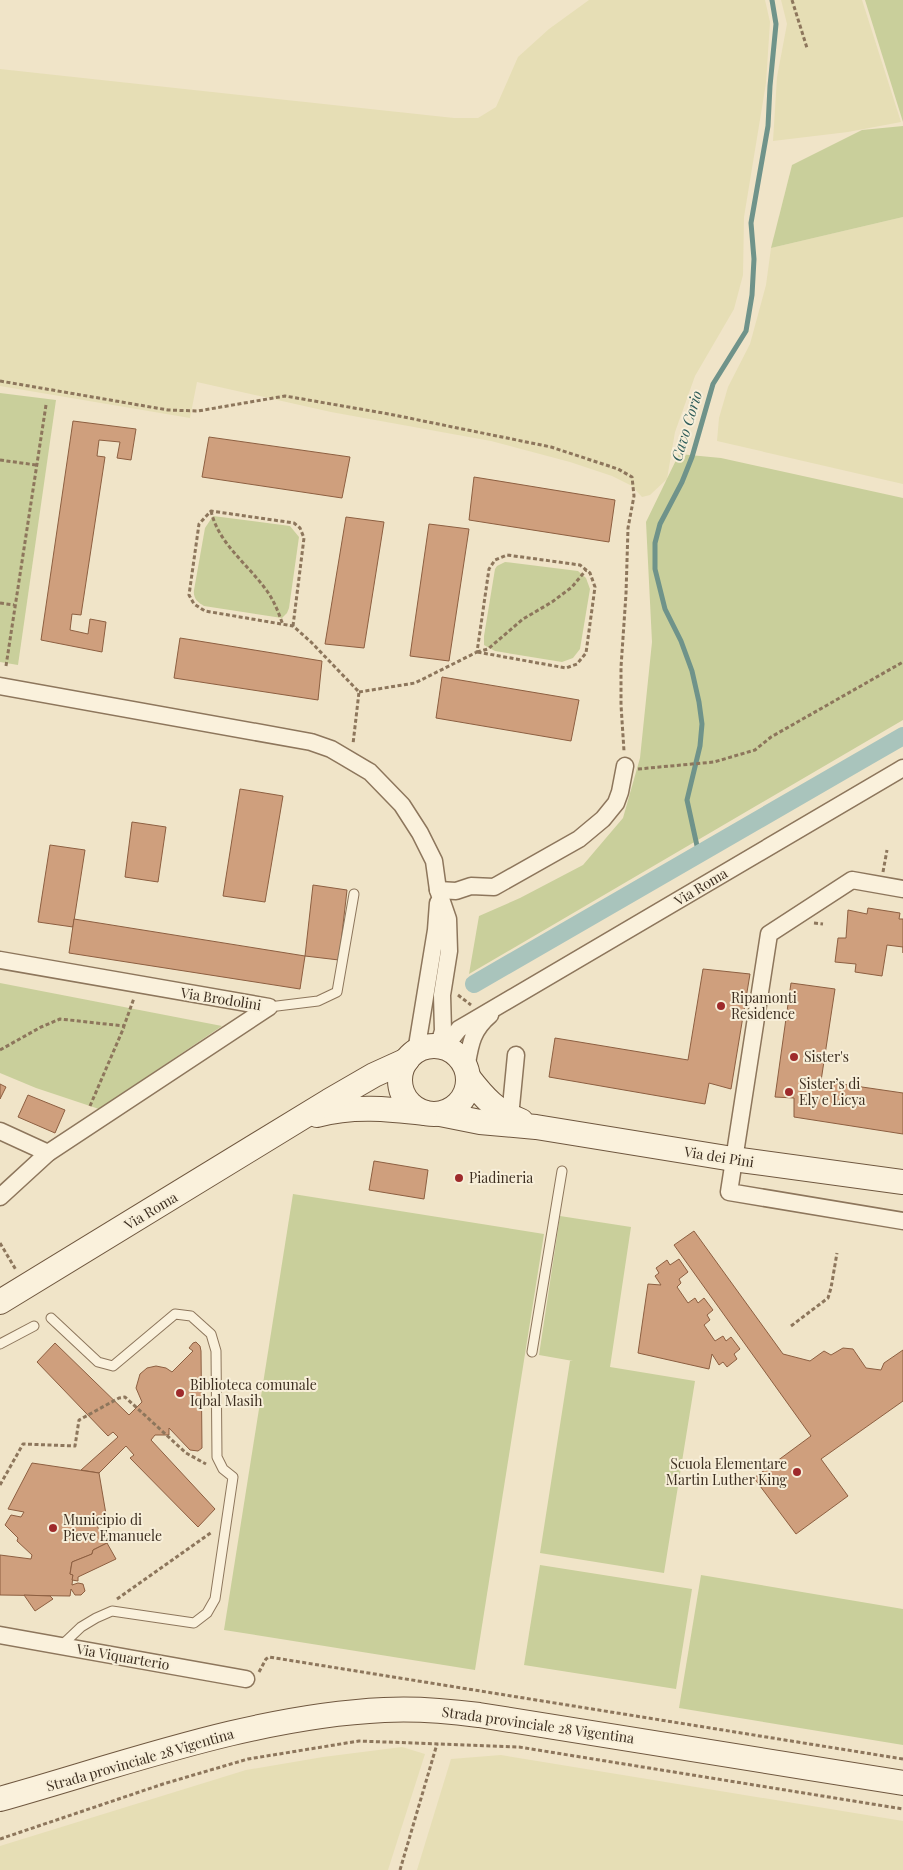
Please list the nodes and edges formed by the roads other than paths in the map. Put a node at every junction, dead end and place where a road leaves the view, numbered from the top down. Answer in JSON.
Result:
{"nodes":[{"id":1,"x":0,"y":686,"type":"edge"},
{"id":2,"x":625,"y":766,"type":"road end"},
{"id":3,"x":903,"y":768,"type":"edge"},
{"id":4,"x":903,"y":888,"type":"edge"},
{"id":5,"x":438,"y":890,"type":"junction"},
{"id":6,"x":354,"y":894,"type":"dead end"},
{"id":7,"x":0,"y":960,"type":"edge"},
{"id":8,"x":498,"y":1006,"type":"junction"},
{"id":9,"x":269,"y":1007,"type":"junction"},
{"id":10,"x":426,"y":1052,"type":"junction"},
{"id":11,"x":516,"y":1056,"type":"dead end"},
{"id":12,"x":467,"y":1073,"type":"junction"},
{"id":13,"x":434,"y":1114,"type":"junction"},
{"id":14,"x":510,"y":1116,"type":"junction"},
{"id":15,"x":301,"y":1120,"type":"junction"},
{"id":16,"x":536,"y":1127,"type":"junction"},
{"id":17,"x":0,"y":1131,"type":"edge"},
{"id":18,"x":48,"y":1153,"type":"junction"},
{"id":19,"x":733,"y":1159,"type":"junction"},
{"id":20,"x":562,"y":1171,"type":"dead end"},
{"id":21,"x":903,"y":1182,"type":"edge"},
{"id":22,"x":0,"y":1197,"type":"edge"},
{"id":23,"x":903,"y":1221,"type":"edge"},
{"id":24,"x":0,"y":1302,"type":"edge"},
{"id":25,"x":51,"y":1318,"type":"dead end"},
{"id":26,"x":34,"y":1326,"type":"dead end"},
{"id":27,"x":0,"y":1344,"type":"edge"},
{"id":28,"x":532,"y":1352,"type":"dead end"},
{"id":29,"x":0,"y":1635,"type":"edge"},
{"id":30,"x":60,"y":1646,"type":"junction"},
{"id":31,"x":246,"y":1679,"type":"road end"},
{"id":32,"x":903,"y":1783,"type":"edge"},
{"id":33,"x":0,"y":1799,"type":"edge"}],
"edges":[{"from":1,"to":5,"type":"street"},
{"from":2,"to":5,"type":"street"},
{"from":3,"to":8,"type":"street","name":"Via Roma"},
{"from":4,"to":19,"type":"street"},
{"from":5,"to":10,"type":"street"},
{"from":5,"to":10,"type":"street"},
{"from":6,"to":9,"type":"lane"},
{"from":7,"to":9,"type":"street","name":"Via Brodolini"},
{"from":8,"to":10,"type":"street","name":"Via Roma"},
{"from":8,"to":12,"type":"street","name":"Via Roma"},
{"from":9,"to":18,"type":"street","name":"Via Brodolini"},
{"from":10,"to":12,"type":"street"},
{"from":10,"to":13,"type":"street"},
{"from":10,"to":15,"type":"street","name":"Via Roma"},
{"from":11,"to":14,"type":"street"},
{"from":12,"to":13,"type":"street"},
{"from":12,"to":14,"type":"street","name":"Via dei Pini"},
{"from":13,"to":15,"type":"street","name":"Via Roma"},
{"from":13,"to":16,"type":"street","name":"Via dei Pini"},
{"from":14,"to":16,"type":"street","name":"Via dei Pini"},
{"from":15,"to":24,"type":"street","name":"Via Roma"},
{"from":16,"to":19,"type":"street","name":"Via dei Pini"},
{"from":17,"to":18,"type":"street"},
{"from":18,"to":22,"type":"street","name":"Via Brodolini"},
{"from":19,"to":21,"type":"street","name":"Via dei Pini"},
{"from":19,"to":23,"type":"street"},
{"from":20,"to":28,"type":"lane"},
{"from":25,"to":30,"type":"lane"},
{"from":26,"to":27,"type":"lane"},
{"from":29,"to":30,"type":"street","name":"Via Viquarterio"},
{"from":30,"to":31,"type":"street","name":"Via Viquarterio"},
{"from":32,"to":33,"type":"street","name":"Strada provinciale 28 Vigentina"}]}
